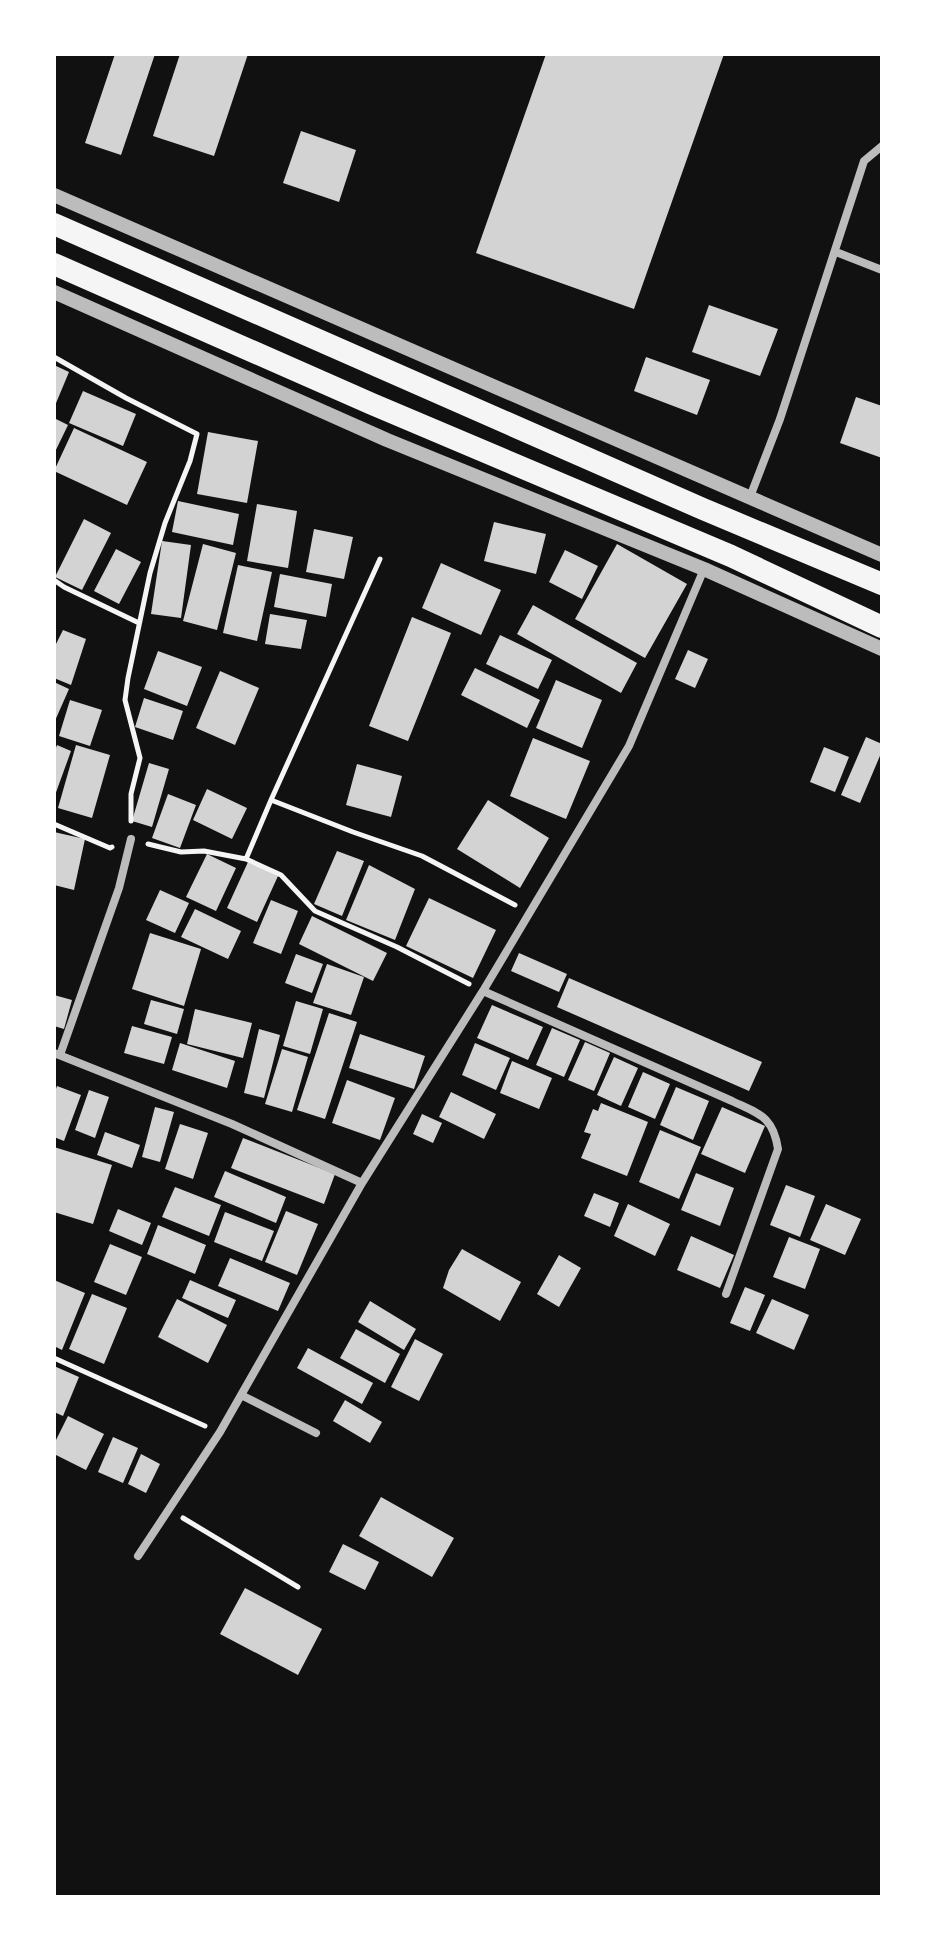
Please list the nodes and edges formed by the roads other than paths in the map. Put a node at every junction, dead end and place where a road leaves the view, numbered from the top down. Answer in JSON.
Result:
{"nodes":[{"id":1,"x":882,"y":146,"type":"edge"},
{"id":2,"x":54,"y":195,"type":"edge"},
{"id":3,"x":54,"y":224,"type":"edge"},
{"id":4,"x":836,"y":252,"type":"junction"},
{"id":5,"x":54,"y":264,"type":"edge"},
{"id":6,"x":882,"y":270,"type":"edge"},
{"id":7,"x":54,"y":292,"type":"edge"},
{"id":8,"x":750,"y":497,"type":"junction"},
{"id":9,"x":882,"y":555,"type":"edge"},
{"id":10,"x":704,"y":569,"type":"junction"},
{"id":11,"x":882,"y":584,"type":"edge"},
{"id":12,"x":882,"y":627,"type":"edge"},
{"id":13,"x":882,"y":649,"type":"edge"},
{"id":14,"x":131,"y":839,"type":"road end"},
{"id":15,"x":483,"y":991,"type":"junction"},
{"id":16,"x":57,"y":1054,"type":"edge"},
{"id":17,"x":362,"y":1183,"type":"junction"},
{"id":18,"x":726,"y":1294,"type":"dead end"},
{"id":19,"x":241,"y":1395,"type":"junction"},
{"id":20,"x":316,"y":1433,"type":"dead end"},
{"id":21,"x":138,"y":1556,"type":"dead end"}],
"edges":[{"from":1,"to":4,"type":"street"},
{"from":2,"to":8,"type":"street"},
{"from":3,"to":11,"type":"highway"},
{"from":4,"to":6,"type":"street"},
{"from":4,"to":8,"type":"street"},
{"from":5,"to":12,"type":"highway"},
{"from":7,"to":10,"type":"street"},
{"from":8,"to":9,"type":"street"},
{"from":10,"to":13,"type":"street"},
{"from":10,"to":15,"type":"street"},
{"from":14,"to":16,"type":"street"},
{"from":15,"to":17,"type":"street"},
{"from":15,"to":18,"type":"street"},
{"from":16,"to":17,"type":"street"},
{"from":17,"to":19,"type":"street"},
{"from":19,"to":20,"type":"street"},
{"from":19,"to":21,"type":"street"}]}
